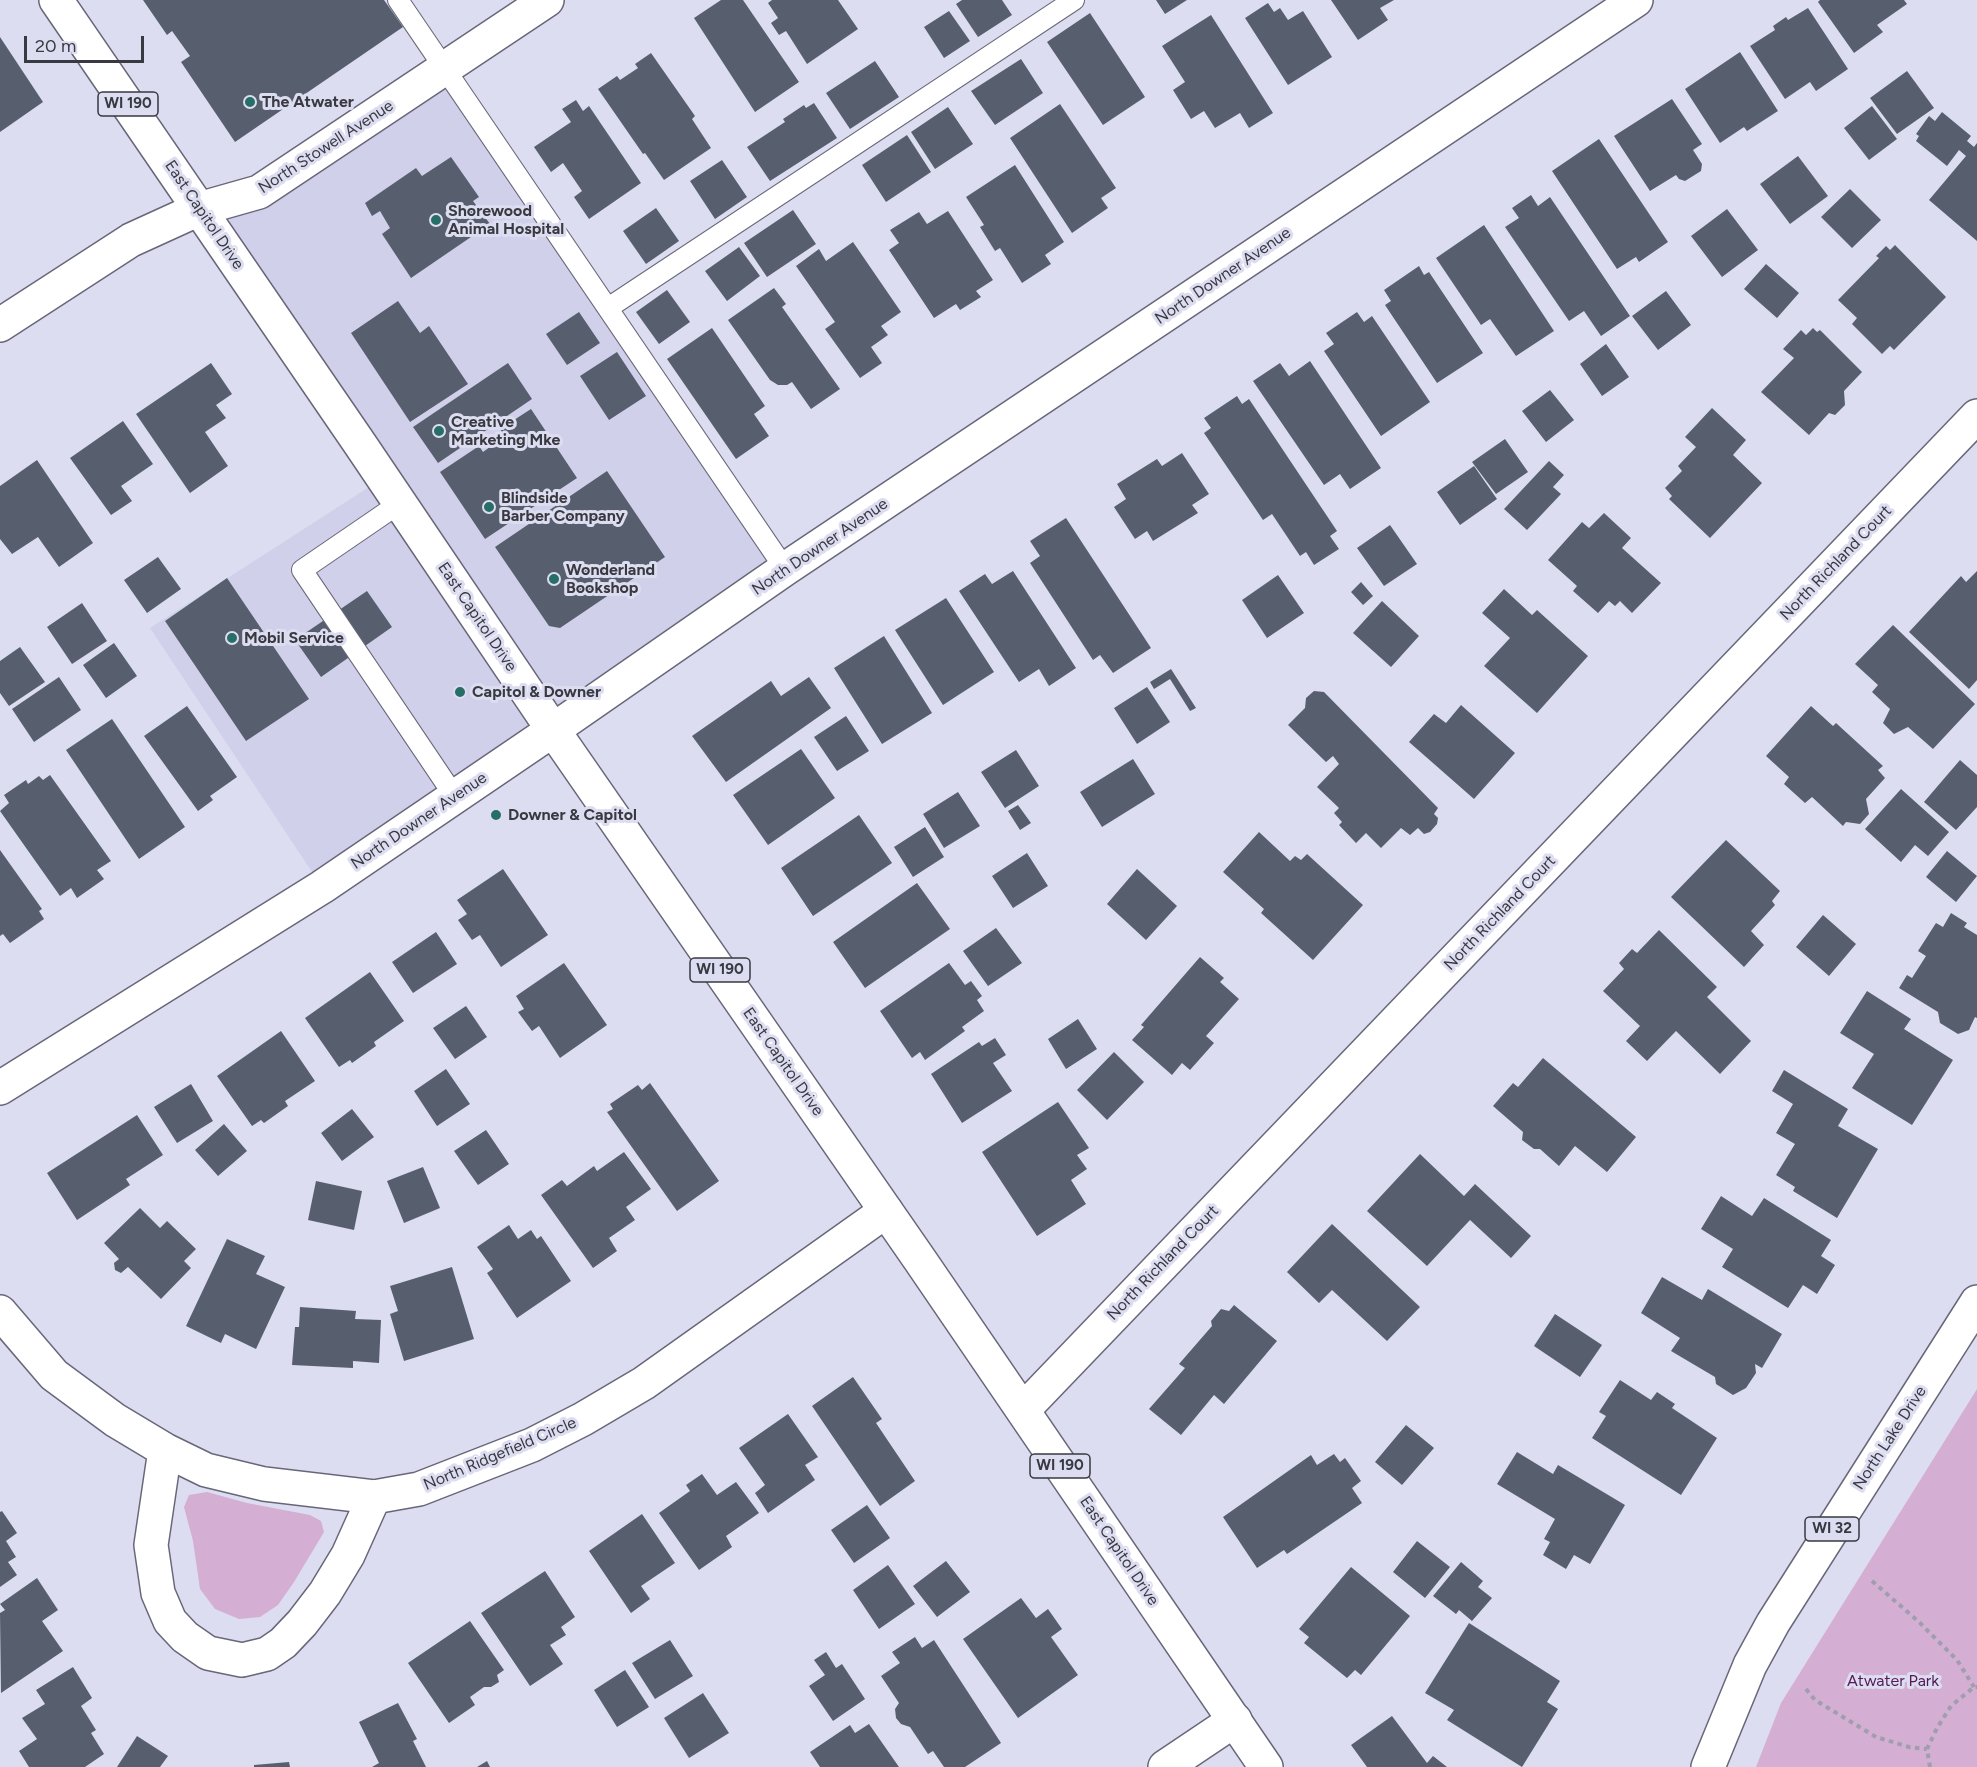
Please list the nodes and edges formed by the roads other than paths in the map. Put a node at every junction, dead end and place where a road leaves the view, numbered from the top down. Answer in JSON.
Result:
{"nodes":[{"id":1,"x":56,"y":0,"type":"edge"},
{"id":2,"x":398,"y":0,"type":"edge"},
{"id":3,"x":547,"y":0,"type":"edge"},
{"id":4,"x":1074,"y":0,"type":"edge"},
{"id":5,"x":1636,"y":0,"type":"edge"},
{"id":6,"x":445,"y":68,"type":"junction"},
{"id":7,"x":200,"y":208,"type":"junction"},
{"id":8,"x":608,"y":308,"type":"junction"},
{"id":9,"x":0,"y":325,"type":"edge"},
{"id":10,"x":1977,"y":416,"type":"edge"},
{"id":11,"x":400,"y":503,"type":"junction"},
{"id":12,"x":785,"y":569,"type":"junction"},
{"id":13,"x":553,"y":730,"type":"junction"},
{"id":14,"x":455,"y":797,"type":"junction"},
{"id":15,"x":0,"y":1088,"type":"edge"},
{"id":16,"x":886,"y":1211,"type":"junction"},
{"id":17,"x":1977,"y":1302,"type":"edge"},
{"id":18,"x":0,"y":1312,"type":"edge"},
{"id":19,"x":1023,"y":1410,"type":"junction"},
{"id":20,"x":165,"y":1450,"type":"junction"},
{"id":21,"x":374,"y":1497,"type":"junction"},
{"id":22,"x":1235,"y":1720,"type":"junction"},
{"id":23,"x":1165,"y":1767,"type":"edge"},
{"id":24,"x":1266,"y":1767,"type":"edge"},
{"id":25,"x":1708,"y":1767,"type":"edge"}],
"edges":[{"from":1,"to":7,"type":"street","name":"East Capitol Drive","number":"WI 190"},
{"from":2,"to":6,"type":"lane"},
{"from":3,"to":6,"type":"street","name":"North Stowell Avenue"},
{"from":4,"to":8,"type":"lane"},
{"from":5,"to":12,"type":"street","name":"North Downer Avenue"},
{"from":6,"to":7,"type":"street","name":"North Stowell Avenue"},
{"from":6,"to":8,"type":"lane"},
{"from":7,"to":9,"type":"street","name":"North Stowell Avenue"},
{"from":7,"to":11,"type":"street","name":"East Capitol Drive","number":"WI 190"},
{"from":8,"to":12,"type":"lane"},
{"from":10,"to":19,"type":"street","name":"North Richland Court"},
{"from":11,"to":13,"type":"street","name":"East Capitol Drive","number":"WI 190"},
{"from":11,"to":14,"type":"lane"},
{"from":12,"to":13,"type":"street","name":"North Downer Avenue"},
{"from":13,"to":14,"type":"street","name":"North Downer Avenue"},
{"from":13,"to":16,"type":"street","name":"East Capitol Drive","number":"WI 190"},
{"from":14,"to":15,"type":"street","name":"North Downer Avenue"},
{"from":16,"to":19,"type":"street","name":"East Capitol Drive","number":"WI 190"},
{"from":16,"to":21,"type":"street","name":"North Ridgefield Circle"},
{"from":17,"to":25,"type":"street","name":"North Lake Drive","number":"WI 32"},
{"from":18,"to":20,"type":"street","name":"North Ridgefield Circle"},
{"from":19,"to":22,"type":"street","name":"East Capitol Drive","number":"WI 190"},
{"from":20,"to":21,"type":"street","name":"North Ridgefield Circle"},
{"from":20,"to":21,"type":"street"},
{"from":22,"to":23,"type":"street"},
{"from":22,"to":24,"type":"street","name":"East Capitol Drive","number":"WI 190"}]}
